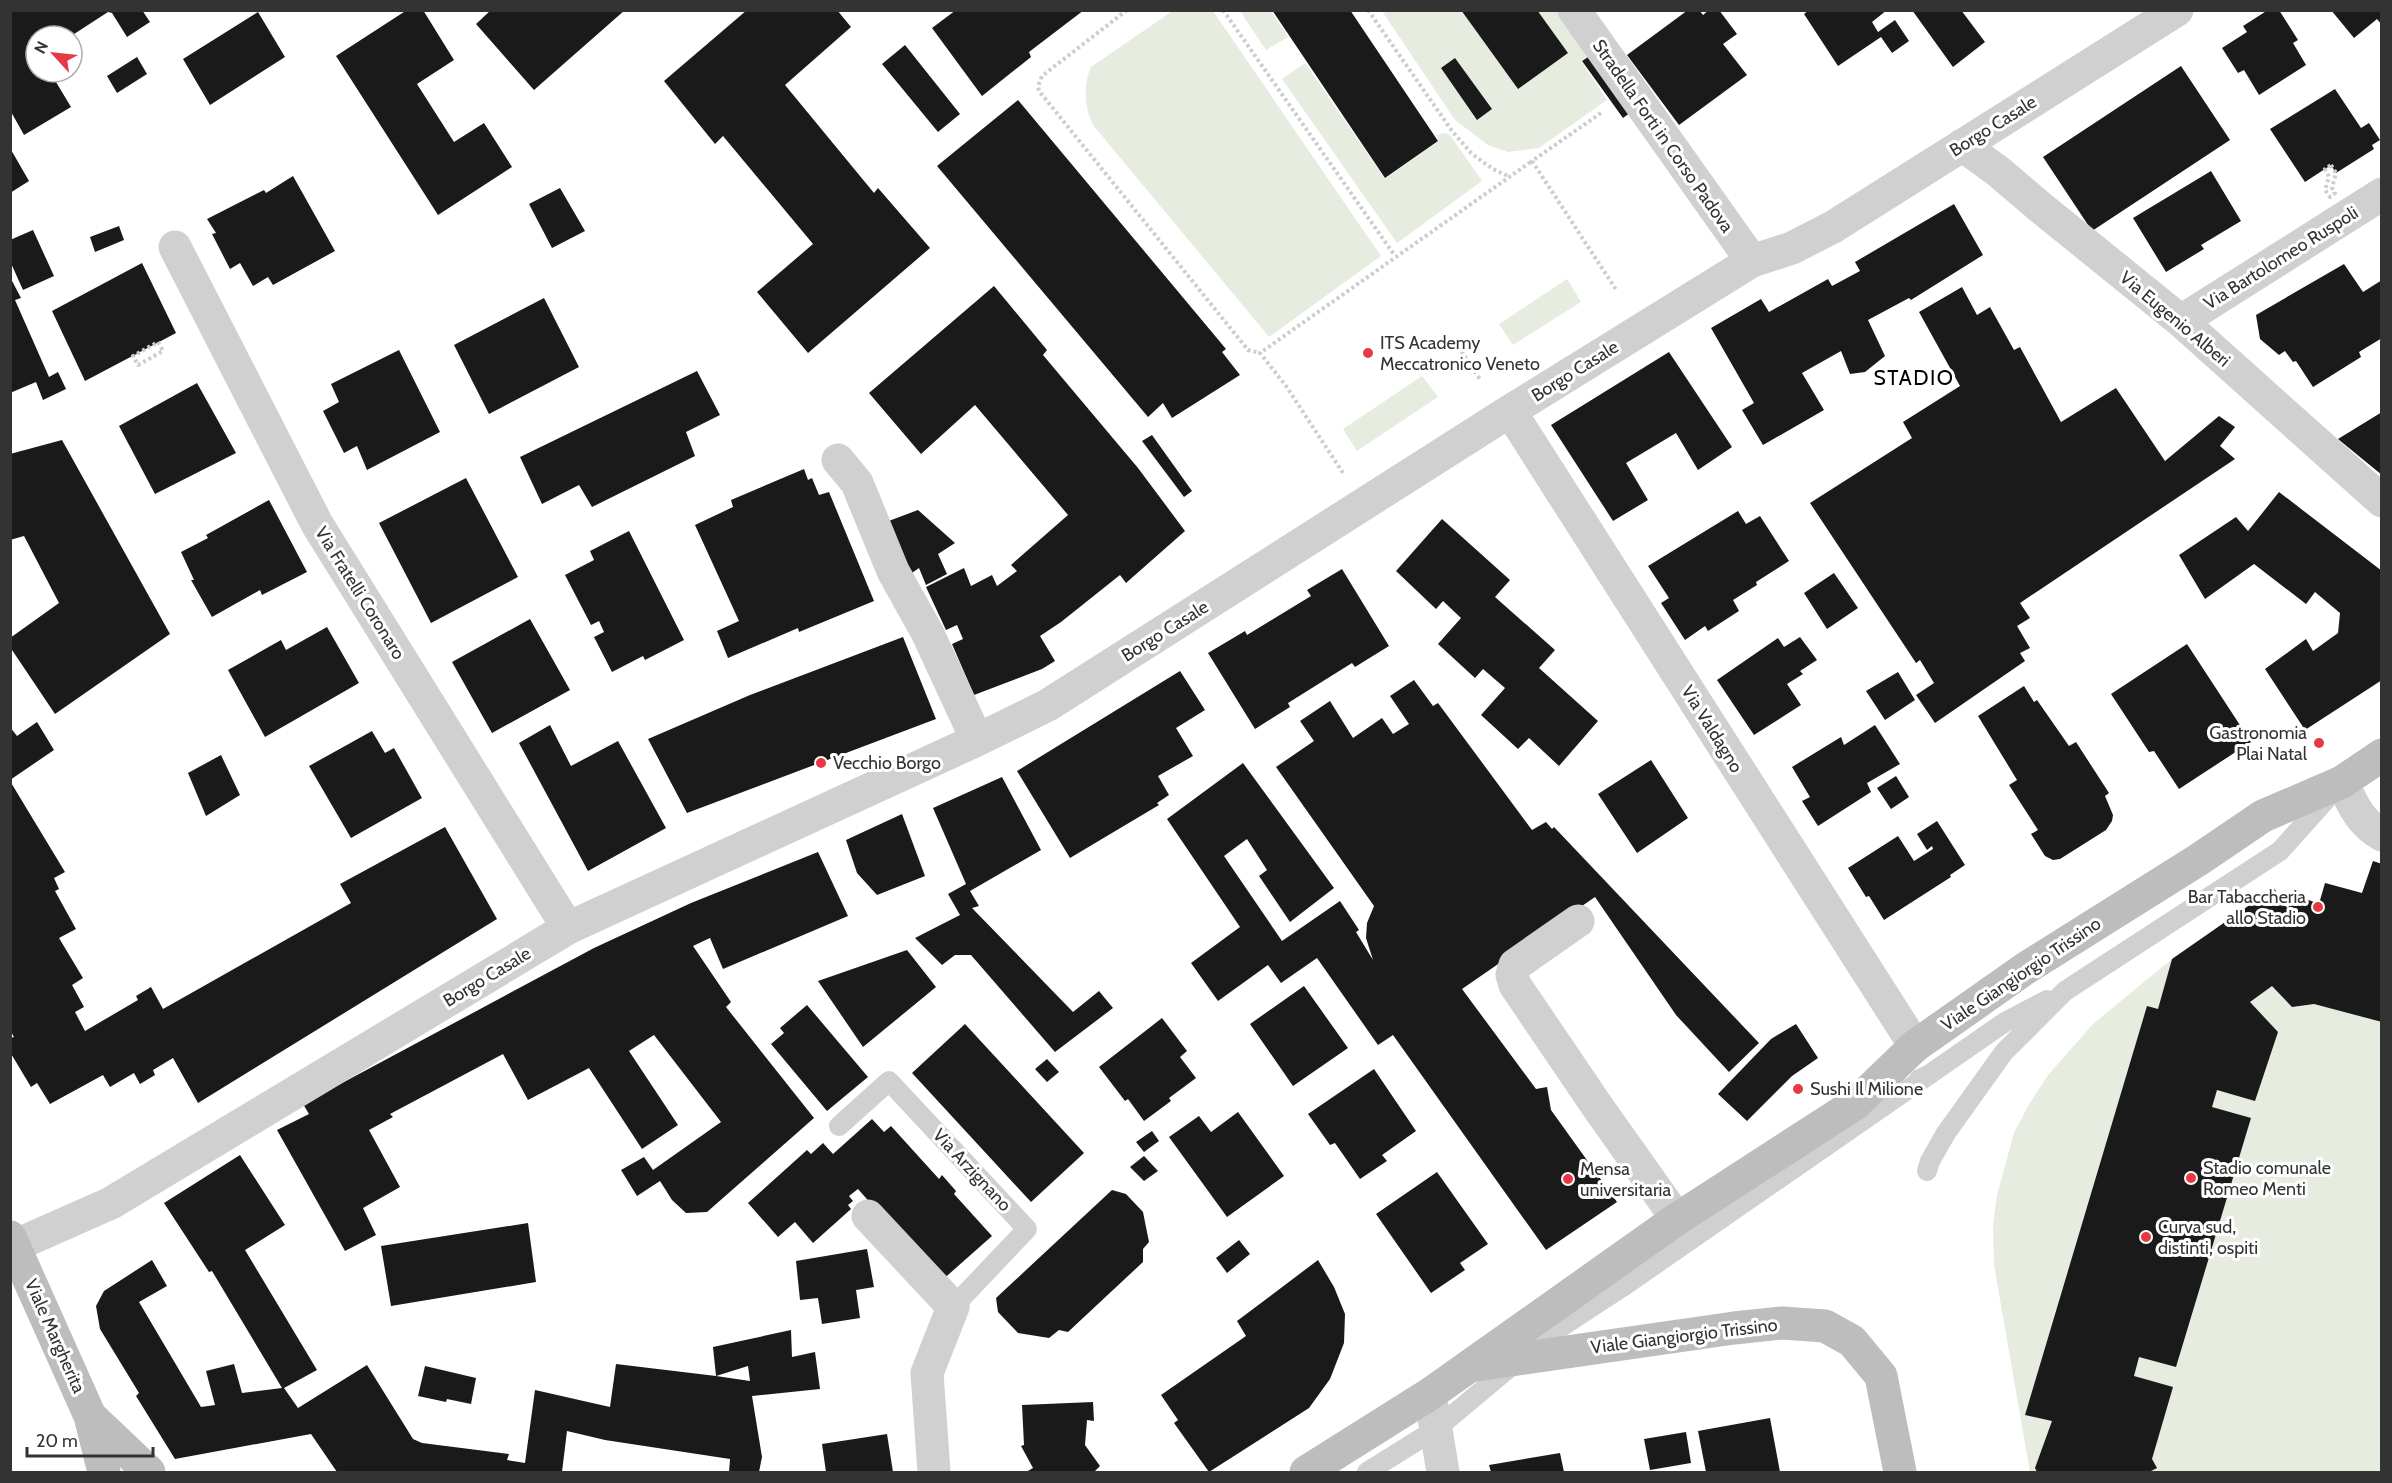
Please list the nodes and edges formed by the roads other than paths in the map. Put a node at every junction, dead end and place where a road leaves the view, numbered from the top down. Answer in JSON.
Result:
{"nodes":[{"id":1,"x":1574,"y":10,"type":"edge"},
{"id":2,"x":2178,"y":10,"type":"edge"},
{"id":3,"x":1962,"y":146,"type":"junction"},
{"id":4,"x":2382,"y":194,"type":"edge"},
{"id":5,"x":175,"y":247,"type":"dead end"},
{"id":6,"x":1752,"y":261,"type":"junction"},
{"id":7,"x":2181,"y":321,"type":"junction"},
{"id":8,"x":1510,"y":411,"type":"junction"},
{"id":9,"x":838,"y":460,"type":"dead end"},
{"id":10,"x":2382,"y":501,"type":"edge"},
{"id":11,"x":977,"y":740,"type":"junction"},
{"id":12,"x":2382,"y":755,"type":"edge"},
{"id":13,"x":2342,"y":782,"type":"junction"},
{"id":14,"x":2382,"y":834,"type":"edge"},
{"id":15,"x":1578,"y":921,"type":"dead end"},
{"id":16,"x":568,"y":928,"type":"junction"},
{"id":17,"x":2065,"y":991,"type":"junction"},
{"id":18,"x":1922,"y":1060,"type":"junction"},
{"id":19,"x":839,"y":1126,"type":"dead end"},
{"id":20,"x":1927,"y":1171,"type":"dead end"},
{"id":21,"x":868,"y":1216,"type":"dead end"},
{"id":22,"x":1677,"y":1219,"type":"junction"},
{"id":23,"x":12,"y":1241,"type":"edge"},
{"id":24,"x":953,"y":1307,"type":"junction"},
{"id":25,"x":1520,"y":1358,"type":"junction"},
{"id":26,"x":1468,"y":1366,"type":"junction"},
{"id":27,"x":1430,"y":1394,"type":"junction"},
{"id":28,"x":90,"y":1416,"type":"junction"},
{"id":29,"x":1436,"y":1429,"type":"junction"},
{"id":30,"x":104,"y":1473,"type":"edge"},
{"id":31,"x":149,"y":1473,"type":"edge"},
{"id":32,"x":934,"y":1473,"type":"edge"},
{"id":33,"x":1306,"y":1473,"type":"edge"},
{"id":34,"x":1367,"y":1473,"type":"edge"},
{"id":35,"x":1443,"y":1473,"type":"edge"},
{"id":36,"x":1900,"y":1473,"type":"edge"}],
"edges":[{"from":1,"to":6,"type":"street","name":"Stradella Forti in Corso Padova"},
{"from":2,"to":3,"type":"street","name":"Borgo Casale"},
{"from":3,"to":6,"type":"street","name":"Borgo Casale"},
{"from":3,"to":7,"type":"street","name":"Via Eugenio Alberi"},
{"from":4,"to":7,"type":"street","name":"Via Bartolomeo Ruspoli"},
{"from":5,"to":16,"type":"street","name":"Via Fratelli Coronaro"},
{"from":6,"to":8,"type":"street","name":"Borgo Casale"},
{"from":7,"to":10,"type":"street","name":"Via Eugenio Alberi"},
{"from":8,"to":11,"type":"street","name":"Borgo Casale"},
{"from":8,"to":18,"type":"street","name":"Via Valdagno"},
{"from":9,"to":11,"type":"street"},
{"from":11,"to":16,"type":"street","name":"Borgo Casale"},
{"from":12,"to":13,"type":"street","name":"Viale Giangiorgio Trissino"},
{"from":13,"to":14,"type":"street"},
{"from":13,"to":17,"type":"lane"},
{"from":13,"to":18,"type":"street","name":"Viale Giangiorgio Trissino"},
{"from":15,"to":22,"type":"street"},
{"from":16,"to":23,"type":"street","name":"Borgo Casale"},
{"from":17,"to":18,"type":"lane"},
{"from":17,"to":20,"type":"lane"},
{"from":18,"to":22,"type":"street","name":"Viale Giangiorgio Trissino"},
{"from":18,"to":25,"type":"lane"},
{"from":19,"to":24,"type":"lane","name":"Via Arzignano"},
{"from":21,"to":24,"type":"street"},
{"from":22,"to":26,"type":"street","name":"Viale Giangiorgio Trissino"},
{"from":23,"to":28,"type":"street","name":"Viale Margherita"},
{"from":24,"to":32,"type":"street","name":"Via Arzignano"},
{"from":25,"to":26,"type":"street","name":"Viale Giangiorgio Trissino"},
{"from":25,"to":29,"type":"lane"},
{"from":25,"to":36,"type":"street","name":"Viale Giangiorgio Trissino"},
{"from":26,"to":27,"type":"street","name":"Viale Giangiorgio Trissino"},
{"from":27,"to":29,"type":"street"},
{"from":27,"to":33,"type":"street","name":"Viale Giangiorgio Trissino"},
{"from":28,"to":30,"type":"street","name":"Viale Margherita"},
{"from":28,"to":31,"type":"street"},
{"from":29,"to":34,"type":"lane"},
{"from":29,"to":35,"type":"street"}]}
